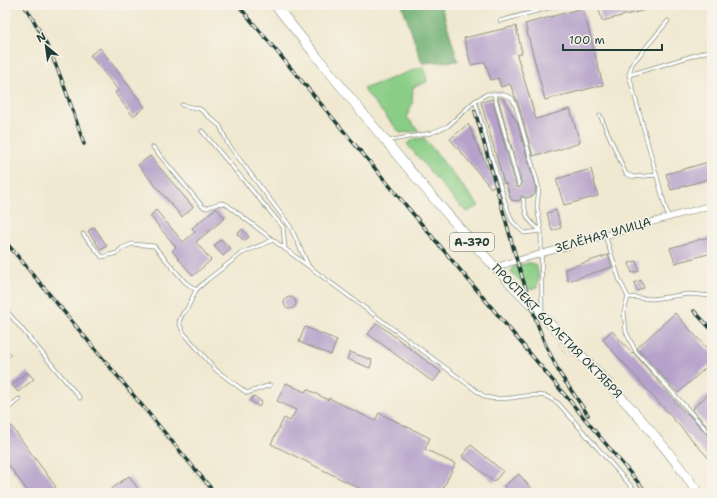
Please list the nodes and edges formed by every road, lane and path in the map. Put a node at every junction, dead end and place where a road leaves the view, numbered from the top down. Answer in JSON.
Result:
{"nodes":[{"id":1,"x":275,"y":5,"type":"edge"},
{"id":2,"x":558,"y":5,"type":"edge"},
{"id":3,"x":500,"y":21,"type":"dead end"},
{"id":4,"x":668,"y":21,"type":"dead end"},
{"id":5,"x":712,"y":50,"type":"edge"},
{"id":6,"x":629,"y":75,"type":"junction"},
{"id":7,"x":494,"y":94,"type":"junction"},
{"id":8,"x":475,"y":101,"type":"junction"},
{"id":9,"x":182,"y":105,"type":"dead end"},
{"id":10,"x":600,"y":115,"type":"dead end"},
{"id":11,"x":202,"y":131,"type":"dead end"},
{"id":12,"x":385,"y":141,"type":"junction"},
{"id":13,"x":153,"y":147,"type":"dead end"},
{"id":14,"x":657,"y":175,"type":"junction"},
{"id":15,"x":519,"y":186,"type":"dead end"},
{"id":16,"x":523,"y":199,"type":"dead end"},
{"id":17,"x":712,"y":205,"type":"edge"},
{"id":18,"x":668,"y":217,"type":"junction"},
{"id":19,"x":540,"y":231,"type":"junction"},
{"id":20,"x":84,"y":234,"type":"dead end"},
{"id":21,"x":605,"y":235,"type":"junction"},
{"id":22,"x":273,"y":240,"type":"junction"},
{"id":23,"x":5,"y":244,"type":"edge"},
{"id":24,"x":285,"y":249,"type":"junction"},
{"id":25,"x":541,"y":253,"type":"junction"},
{"id":26,"x":309,"y":267,"type":"junction"},
{"id":27,"x":495,"y":267,"type":"junction"},
{"id":28,"x":196,"y":290,"type":"junction"},
{"id":29,"x":712,"y":296,"type":"edge"},
{"id":30,"x":628,"y":297,"type":"junction"},
{"id":31,"x":5,"y":309,"type":"edge"},
{"id":32,"x":542,"y":315,"type":"junction"},
{"id":33,"x":5,"y":351,"type":"edge"},
{"id":34,"x":9,"y":355,"type":"dead end"},
{"id":35,"x":270,"y":385,"type":"dead end"},
{"id":36,"x":80,"y":398,"type":"dead end"},
{"id":37,"x":19,"y":400,"type":"dead end"},
{"id":38,"x":5,"y":411,"type":"edge"},
{"id":39,"x":712,"y":436,"type":"edge"},
{"id":40,"x":211,"y":493,"type":"edge"},
{"id":41,"x":637,"y":493,"type":"edge"},
{"id":42,"x":698,"y":493,"type":"edge"}],
"edges":[{"from":1,"to":12,"type":"highway","name":"ПРОСПЕКТ 60-ЛЕТИЯ ОКТЯБРЯ","number":"А-370"},
{"from":2,"to":3,"type":"lane"},
{"from":4,"to":6,"type":"lane"},
{"from":5,"to":6,"type":"lane"},
{"from":6,"to":14,"type":"lane"},
{"from":7,"to":8,"type":"lane"},
{"from":7,"to":15,"type":"lane"},
{"from":7,"to":19,"type":"lane"},
{"from":8,"to":12,"type":"lane"},
{"from":8,"to":19,"type":"lane"},
{"from":9,"to":26,"type":"lane"},
{"from":10,"to":14,"type":"lane"},
{"from":11,"to":24,"type":"lane"},
{"from":12,"to":27,"type":"highway","name":"ПРОСПЕКТ 60-ЛЕТИЯ ОКТЯБРЯ","number":"А-370"},
{"from":13,"to":22,"type":"lane"},
{"from":14,"to":18,"type":"lane"},
{"from":16,"to":19,"type":"lane"},
{"from":17,"to":18,"type":"street","name":"ЗЕЛЁНАЯ УЛИЦА"},
{"from":18,"to":21,"type":"street","name":"ЗЕЛЁНАЯ УЛИЦА"},
{"from":19,"to":25,"type":"lane"},
{"from":20,"to":28,"type":"lane"},
{"from":21,"to":25,"type":"street","name":"ЗЕЛЁНАЯ УЛИЦА"},
{"from":21,"to":30,"type":"lane"},
{"from":22,"to":24,"type":"lane"},
{"from":22,"to":28,"type":"lane"},
{"from":23,"to":40,"type":"path"},
{"from":24,"to":26,"type":"lane"},
{"from":25,"to":27,"type":"street","name":"ЗЕЛЁНАЯ УЛИЦА"},
{"from":25,"to":32,"type":"lane"},
{"from":26,"to":41,"type":"lane"},
{"from":27,"to":32,"type":"highway","name":"ПРОСПЕКТ 60-ЛЕТИЯ ОКТЯБРЯ","number":"А-370"},
{"from":28,"to":35,"type":"lane"},
{"from":29,"to":30,"type":"lane"},
{"from":30,"to":39,"type":"lane"},
{"from":31,"to":36,"type":"lane"},
{"from":32,"to":42,"type":"highway","name":"ПРОСПЕКТ 60-ЛЕТИЯ ОКТЯБРЯ","number":"А-370"},
{"from":33,"to":34,"type":"lane"},
{"from":37,"to":38,"type":"lane"}]}
